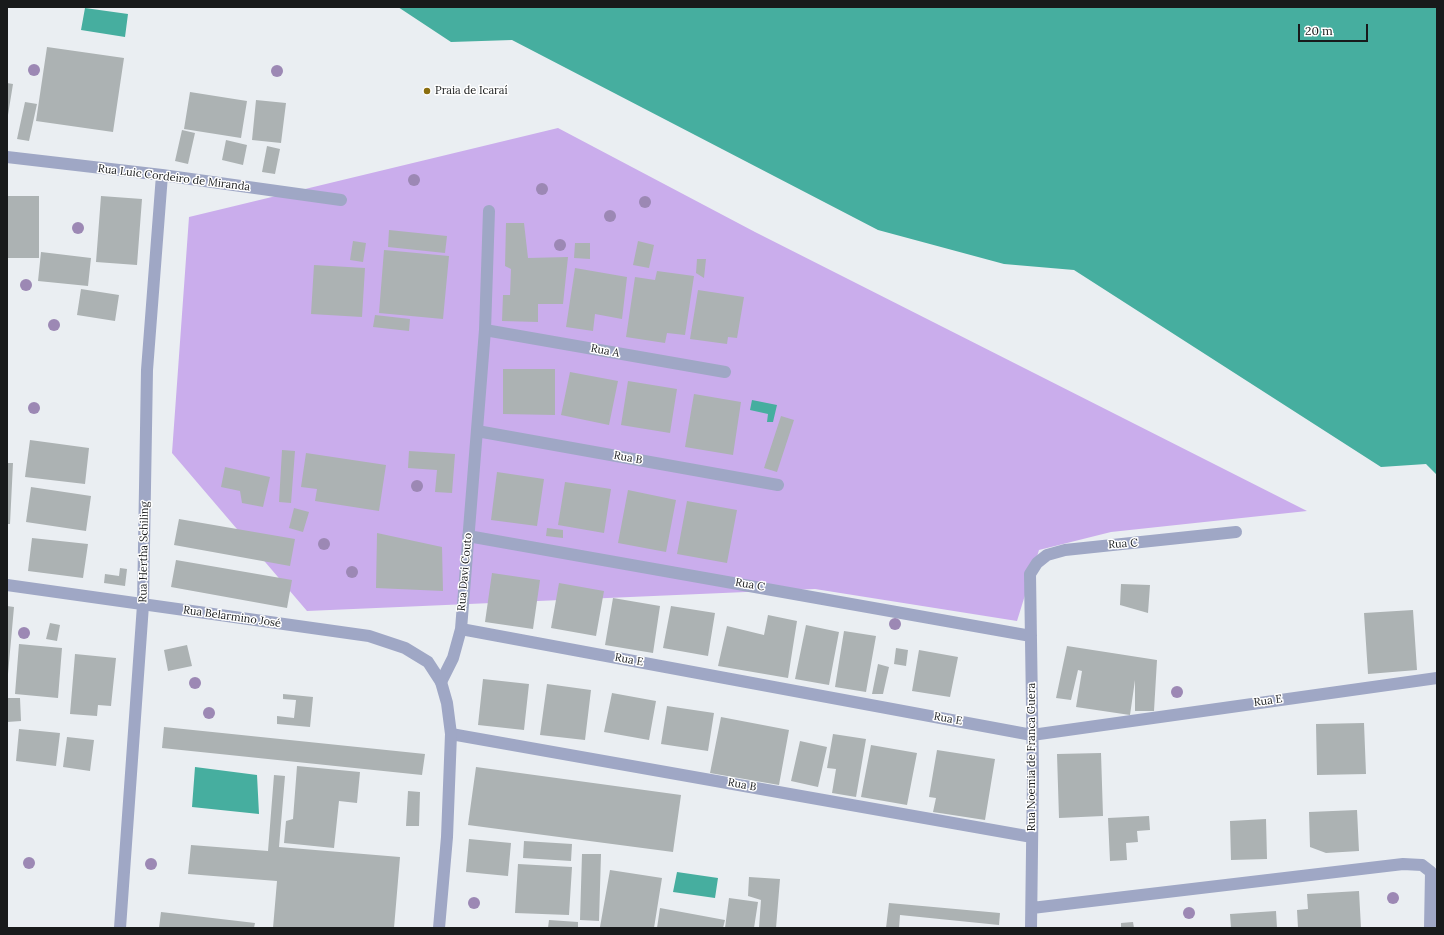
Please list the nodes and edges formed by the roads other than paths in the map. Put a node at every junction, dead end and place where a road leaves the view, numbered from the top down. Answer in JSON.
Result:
{"nodes":[{"id":1,"x":7,"y":157,"type":"edge"},
{"id":2,"x":162,"y":175,"type":"junction"},
{"id":3,"x":341,"y":200,"type":"dead end"},
{"id":4,"x":489,"y":211,"type":"dead end"},
{"id":5,"x":485,"y":330,"type":"junction"},
{"id":6,"x":725,"y":372,"type":"dead end"},
{"id":7,"x":477,"y":430,"type":"junction"},
{"id":8,"x":778,"y":485,"type":"dead end"},
{"id":9,"x":1236,"y":532,"type":"dead end"},
{"id":10,"x":468,"y":536,"type":"junction"},
{"id":11,"x":7,"y":585,"type":"edge"},
{"id":12,"x":1030,"y":586,"type":"joint"},
{"id":13,"x":143,"y":605,"type":"junction"},
{"id":14,"x":461,"y":629,"type":"junction"},
{"id":15,"x":1031,"y":636,"type":"junction"},
{"id":16,"x":1437,"y":678,"type":"edge"},
{"id":17,"x":441,"y":682,"type":"junction"},
{"id":18,"x":451,"y":734,"type":"junction"},
{"id":19,"x":1032,"y":735,"type":"junction"},
{"id":20,"x":1032,"y":837,"type":"junction"},
{"id":21,"x":1032,"y":908,"type":"junction"},
{"id":22,"x":120,"y":928,"type":"edge"},
{"id":23,"x":439,"y":928,"type":"edge"},
{"id":24,"x":1031,"y":928,"type":"edge"},
{"id":25,"x":1430,"y":928,"type":"edge"}],
"edges":[{"from":1,"to":2,"type":"street","name":"Rua Luic Cordeiro de Miranda"},
{"from":2,"to":3,"type":"street","name":"Rua Luic Cordeiro de Miranda"},
{"from":2,"to":13,"type":"street","name":"Rua Hertha Schiling"},
{"from":4,"to":5,"type":"street","name":"Rua Davi Couto"},
{"from":5,"to":6,"type":"street","name":"Rua A"},
{"from":5,"to":7,"type":"street","name":"Rua Davi Couto"},
{"from":7,"to":8,"type":"street","name":"Rua B"},
{"from":7,"to":10,"type":"street","name":"Rua Davi Couto"},
{"from":9,"to":12,"type":"street","name":"Rua C"},
{"from":10,"to":14,"type":"street","name":"Rua Davi Couto"},
{"from":10,"to":15,"type":"street","name":"Rua C"},
{"from":11,"to":13,"type":"street","name":"Rua Belarmino José"},
{"from":12,"to":15,"type":"street","name":"Rua Noemia de Franca Guera"},
{"from":13,"to":17,"type":"street","name":"Rua Belarmino José"},
{"from":13,"to":22,"type":"street","name":"Rua Hertha Schiling"},
{"from":14,"to":17,"type":"street","name":"Rua Davi Couto"},
{"from":14,"to":19,"type":"street","name":"Rua E"},
{"from":15,"to":19,"type":"street","name":"Rua Noemia de Franca Guera"},
{"from":16,"to":19,"type":"street","name":"Rua E"},
{"from":17,"to":18,"type":"street"},
{"from":18,"to":20,"type":"street","name":"Rua B"},
{"from":18,"to":23,"type":"street"},
{"from":19,"to":20,"type":"street","name":"Rua Noemia de Franca Guera"},
{"from":20,"to":21,"type":"street","name":"Rua Noemia de Franca Guera"},
{"from":21,"to":24,"type":"street","name":"Rua Noemia de Franca Guera"},
{"from":21,"to":25,"type":"street"}]}
